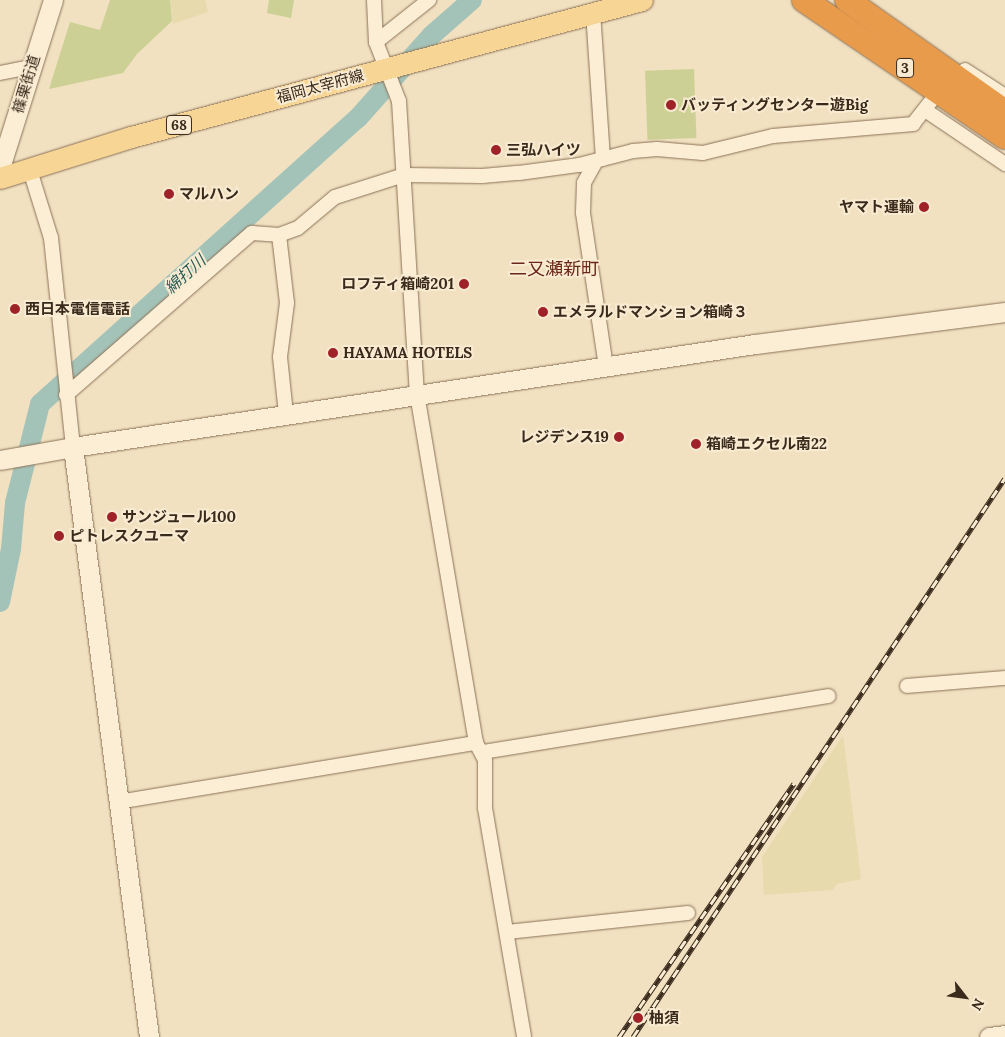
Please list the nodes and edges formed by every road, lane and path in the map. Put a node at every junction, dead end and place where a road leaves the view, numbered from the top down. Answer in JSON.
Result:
{"nodes":[{"id":1,"x":53,"y":0,"type":"edge"},
{"id":2,"x":374,"y":0,"type":"edge"},
{"id":3,"x":429,"y":0,"type":"edge"},
{"id":4,"x":642,"y":0,"type":"edge"},
{"id":5,"x":804,"y":0,"type":"edge"},
{"id":6,"x":847,"y":0,"type":"edge"},
{"id":7,"x":593,"y":12,"type":"junction"},
{"id":8,"x":376,"y":42,"type":"junction"},
{"id":9,"x":933,"y":62,"type":"junction"},
{"id":10,"x":384,"y":63,"type":"junction"},
{"id":11,"x":32,"y":67,"type":"junction"},
{"id":12,"x":0,"y":73,"type":"edge"},
{"id":13,"x":939,"y":91,"type":"junction"},
{"id":14,"x":1005,"y":96,"type":"edge"},
{"id":15,"x":925,"y":110,"type":"junction"},
{"id":16,"x":1005,"y":112,"type":"edge"},
{"id":17,"x":1005,"y":137,"type":"edge"},
{"id":18,"x":599,"y":160,"type":"junction"},
{"id":19,"x":1005,"y":164,"type":"edge"},
{"id":20,"x":29,"y":167,"type":"junction"},
{"id":21,"x":0,"y":168,"type":"edge"},
{"id":22,"x":404,"y":175,"type":"junction"},
{"id":23,"x":0,"y":178,"type":"edge"},
{"id":24,"x":279,"y":235,"type":"junction"},
{"id":25,"x":1005,"y":312,"type":"edge"},
{"id":26,"x":606,"y":366,"type":"junction"},
{"id":27,"x":66,"y":390,"type":"junction"},
{"id":28,"x":417,"y":394,"type":"junction"},
{"id":29,"x":286,"y":414,"type":"junction"},
{"id":30,"x":73,"y":446,"type":"junction"},
{"id":31,"x":2,"y":460,"type":"edge"},
{"id":32,"x":1005,"y":678,"type":"edge"},
{"id":33,"x":907,"y":686,"type":"dead end"},
{"id":34,"x":828,"y":696,"type":"dead end"},
{"id":35,"x":479,"y":747,"type":"junction"},
{"id":36,"x":118,"y":802,"type":"junction"},
{"id":37,"x":688,"y":913,"type":"dead end"},
{"id":38,"x":507,"y":932,"type":"junction"},
{"id":39,"x":1005,"y":1035,"type":"edge"},
{"id":40,"x":149,"y":1037,"type":"edge"},
{"id":41,"x":524,"y":1037,"type":"edge"},
{"id":42,"x":989,"y":1037,"type":"edge"}],
"edges":[{"from":1,"to":11,"type":"street","name":"篠栗街道"},
{"from":2,"to":8,"type":"street"},
{"from":3,"to":8,"type":"street"},
{"from":4,"to":7,"type":"main road","name":"福岡太宰府線","number":"68"},
{"from":5,"to":13,"type":"highway","number":"3"},
{"from":6,"to":9,"type":"highway","number":"3"},
{"from":7,"to":10,"type":"main road","name":"福岡太宰府線","number":"68"},
{"from":7,"to":18,"type":"street"},
{"from":8,"to":10,"type":"street"},
{"from":9,"to":14,"type":"street"},
{"from":9,"to":16,"type":"highway","number":"3"},
{"from":10,"to":20,"type":"main road","name":"福岡太宰府線","number":"68"},
{"from":10,"to":22,"type":"street"},
{"from":11,"to":12,"type":"street"},
{"from":11,"to":21,"type":"street","name":"篠栗街道"},
{"from":13,"to":15,"type":"street"},
{"from":13,"to":17,"type":"highway","number":"3"},
{"from":15,"to":18,"type":"street"},
{"from":15,"to":19,"type":"street"},
{"from":18,"to":22,"type":"street"},
{"from":18,"to":26,"type":"street"},
{"from":20,"to":23,"type":"main road","name":"福岡太宰府線","number":"68"},
{"from":20,"to":27,"type":"street"},
{"from":22,"to":24,"type":"street"},
{"from":22,"to":28,"type":"street"},
{"from":24,"to":27,"type":"street"},
{"from":24,"to":29,"type":"street"},
{"from":25,"to":26,"type":"street"},
{"from":26,"to":28,"type":"street"},
{"from":27,"to":30,"type":"street"},
{"from":28,"to":29,"type":"street"},
{"from":28,"to":35,"type":"street"},
{"from":29,"to":30,"type":"street"},
{"from":30,"to":31,"type":"street"},
{"from":30,"to":36,"type":"street"},
{"from":32,"to":33,"type":"street"},
{"from":34,"to":35,"type":"street"},
{"from":35,"to":36,"type":"street"},
{"from":35,"to":38,"type":"street"},
{"from":36,"to":40,"type":"street"},
{"from":37,"to":38,"type":"street"},
{"from":38,"to":41,"type":"street"},
{"from":39,"to":42,"type":"street"}]}
